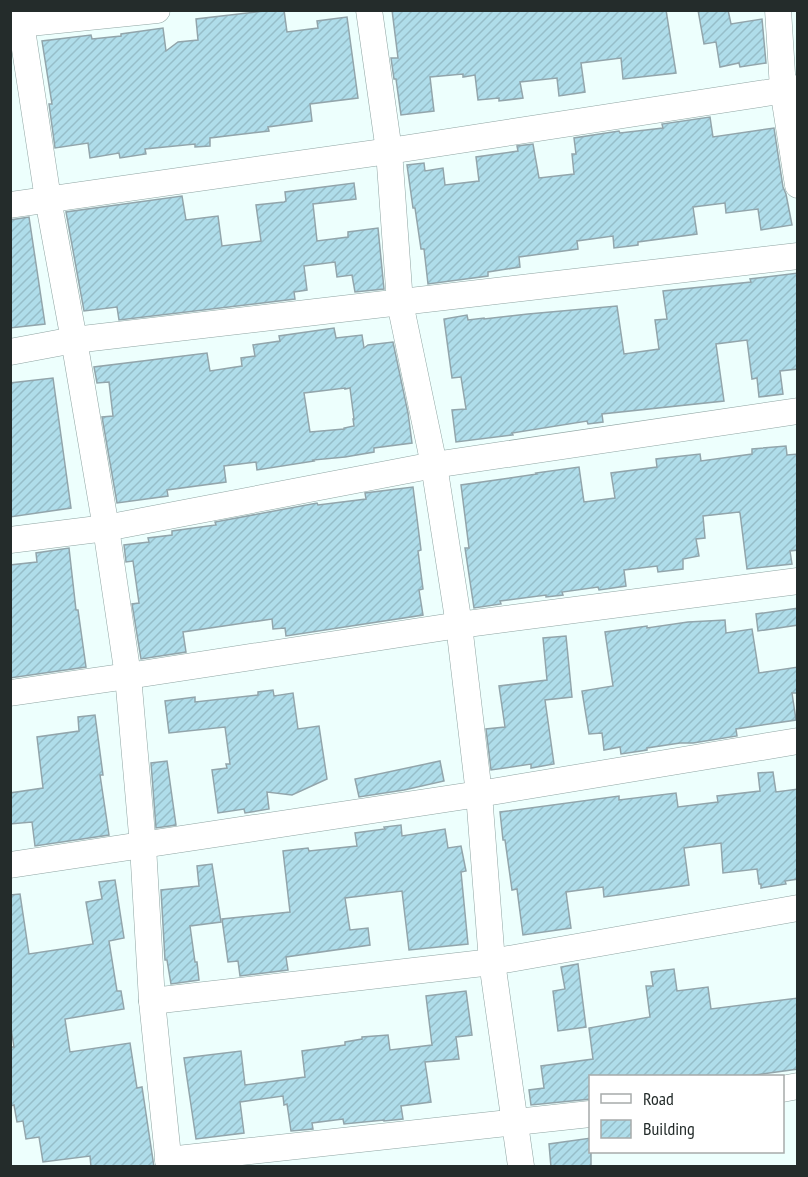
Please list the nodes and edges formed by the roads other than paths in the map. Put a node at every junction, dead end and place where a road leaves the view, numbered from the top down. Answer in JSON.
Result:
{"nodes":[{"id":1,"x":157,"y":10,"type":"edge"},
{"id":2,"x":369,"y":10,"type":"edge"},
{"id":3,"x":778,"y":10,"type":"edge"},
{"id":4,"x":16,"y":20,"type":"edge"},
{"id":5,"x":790,"y":88,"type":"edge"},
{"id":6,"x":389,"y":151,"type":"junction"},
{"id":7,"x":798,"y":185,"type":"edge"},
{"id":8,"x":48,"y":199,"type":"junction"},
{"id":9,"x":10,"y":205,"type":"edge"},
{"id":10,"x":798,"y":256,"type":"edge"},
{"id":11,"x":400,"y":303,"type":"junction"},
{"id":12,"x":74,"y":340,"type":"junction"},
{"id":13,"x":10,"y":352,"type":"edge"},
{"id":14,"x":798,"y":411,"type":"edge"},
{"id":15,"x":434,"y":465,"type":"junction"},
{"id":16,"x":106,"y":528,"type":"junction"},
{"id":17,"x":10,"y":540,"type":"edge"},
{"id":18,"x":798,"y":581,"type":"edge"},
{"id":19,"x":459,"y":625,"type":"junction"},
{"id":20,"x":128,"y":676,"type":"junction"},
{"id":21,"x":10,"y":693,"type":"edge"},
{"id":22,"x":798,"y":741,"type":"edge"},
{"id":23,"x":479,"y":794,"type":"junction"},
{"id":24,"x":143,"y":846,"type":"junction"},
{"id":25,"x":10,"y":865,"type":"edge"},
{"id":26,"x":798,"y":908,"type":"edge"},
{"id":27,"x":492,"y":962,"type":"junction"},
{"id":28,"x":152,"y":1000,"type":"junction"},
{"id":29,"x":589,"y":1114,"type":"edge"},
{"id":30,"x":515,"y":1121,"type":"junction"},
{"id":31,"x":169,"y":1163,"type":"edge"},
{"id":32,"x":520,"y":1167,"type":"edge"}],
"edges":[{"from":1,"to":4,"type":"street"},
{"from":2,"to":6,"type":"street"},
{"from":3,"to":5,"type":"street"},
{"from":4,"to":8,"type":"street"},
{"from":5,"to":6,"type":"street"},
{"from":5,"to":7,"type":"street"},
{"from":6,"to":8,"type":"street"},
{"from":6,"to":11,"type":"street"},
{"from":8,"to":9,"type":"street"},
{"from":8,"to":12,"type":"street"},
{"from":10,"to":11,"type":"street"},
{"from":11,"to":12,"type":"street"},
{"from":11,"to":15,"type":"street"},
{"from":12,"to":13,"type":"street"},
{"from":12,"to":16,"type":"street"},
{"from":14,"to":15,"type":"street"},
{"from":15,"to":16,"type":"street"},
{"from":15,"to":19,"type":"street"},
{"from":16,"to":17,"type":"street"},
{"from":16,"to":20,"type":"street"},
{"from":18,"to":19,"type":"street"},
{"from":19,"to":20,"type":"street"},
{"from":19,"to":23,"type":"street"},
{"from":20,"to":21,"type":"street"},
{"from":20,"to":24,"type":"street"},
{"from":22,"to":23,"type":"street"},
{"from":23,"to":24,"type":"street"},
{"from":23,"to":27,"type":"street"},
{"from":24,"to":25,"type":"street"},
{"from":24,"to":28,"type":"street"},
{"from":26,"to":27,"type":"street"},
{"from":27,"to":28,"type":"street"},
{"from":27,"to":30,"type":"street"},
{"from":28,"to":31,"type":"street"},
{"from":29,"to":30,"type":"street"},
{"from":30,"to":31,"type":"street"},
{"from":30,"to":32,"type":"street"}]}
